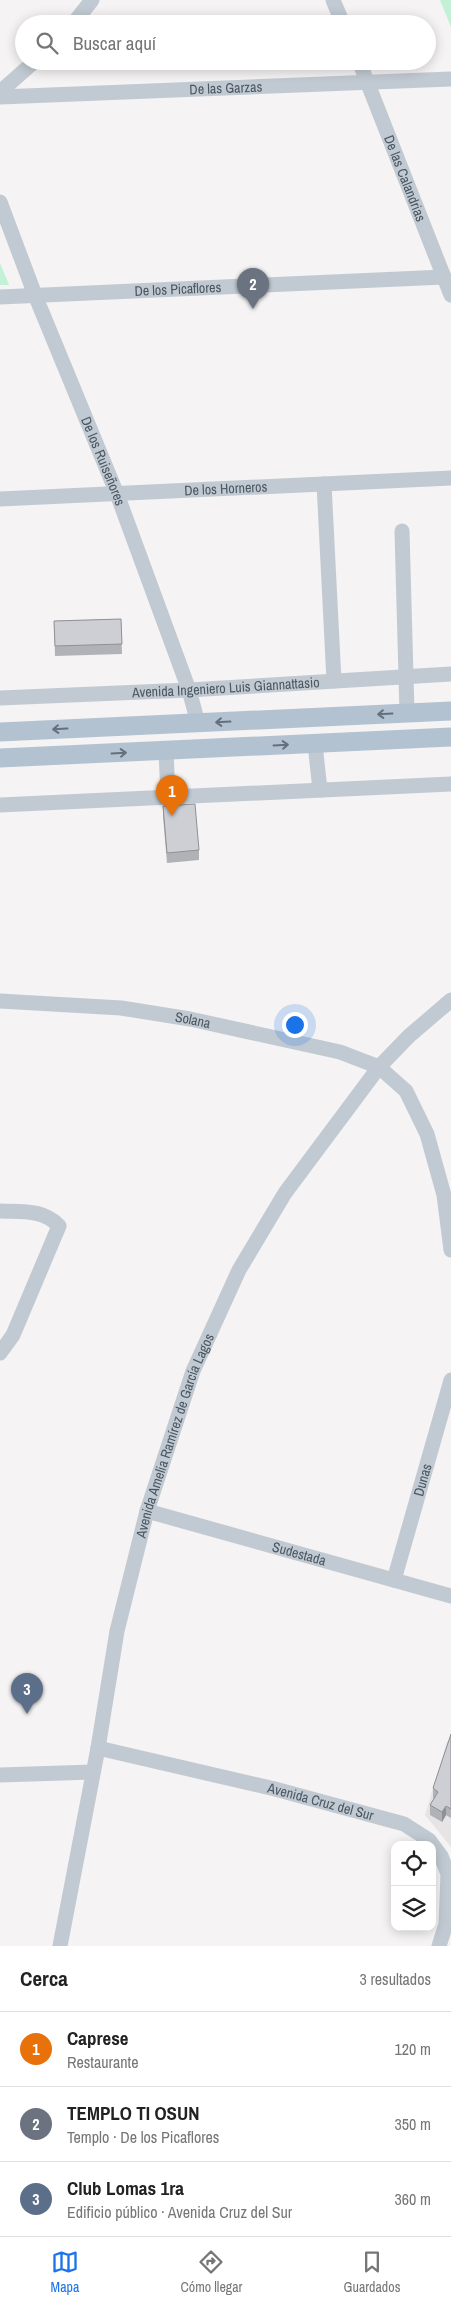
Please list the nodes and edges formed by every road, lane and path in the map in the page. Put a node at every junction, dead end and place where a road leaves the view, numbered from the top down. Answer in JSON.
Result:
{"nodes":[{"id":1,"x":92,"y":0,"type":"edge"},
{"id":2,"x":333,"y":0,"type":"edge"},
{"id":3,"x":80,"y":15,"type":"edge"},
{"id":4,"x":339,"y":15,"type":"edge"},
{"id":5,"x":25,"y":70,"type":"edge"},
{"id":6,"x":362,"y":70,"type":"edge"},
{"id":7,"x":451,"y":79,"type":"edge"},
{"id":8,"x":367,"y":82,"type":"junction"},
{"id":9,"x":0,"y":92,"type":"edge"},
{"id":10,"x":0,"y":97,"type":"edge"},
{"id":11,"x":0,"y":202,"type":"edge"},
{"id":12,"x":444,"y":277,"type":"junction"},
{"id":13,"x":36,"y":295,"type":"junction"},
{"id":14,"x":451,"y":295,"type":"edge"},
{"id":15,"x":0,"y":298,"type":"edge"},
{"id":16,"x":451,"y":478,"type":"edge"},
{"id":17,"x":324,"y":484,"type":"junction"},
{"id":18,"x":117,"y":494,"type":"junction"},
{"id":19,"x":0,"y":499,"type":"edge"},
{"id":20,"x":402,"y":531,"type":"dead end"},
{"id":21,"x":451,"y":674,"type":"edge"},
{"id":22,"x":407,"y":677,"type":"junction"},
{"id":23,"x":334,"y":681,"type":"junction"},
{"id":24,"x":188,"y":690,"type":"junction"},
{"id":25,"x":0,"y":698,"type":"edge"},
{"id":26,"x":451,"y":711,"type":"edge"},
{"id":27,"x":407,"y":713,"type":"junction"},
{"id":28,"x":198,"y":723,"type":"junction"},
{"id":29,"x":0,"y":732,"type":"edge"},
{"id":30,"x":451,"y":737,"type":"edge"},
{"id":31,"x":315,"y":744,"type":"junction"},
{"id":32,"x":166,"y":751,"type":"junction"},
{"id":33,"x":0,"y":758,"type":"edge"},
{"id":34,"x":451,"y":784,"type":"edge"},
{"id":35,"x":320,"y":790,"type":"junction"},
{"id":36,"x":168,"y":797,"type":"junction"},
{"id":37,"x":0,"y":805,"type":"edge"},
{"id":38,"x":0,"y":1000,"type":"edge"},
{"id":39,"x":451,"y":1000,"type":"edge"},
{"id":40,"x":379,"y":1067,"type":"junction"},
{"id":41,"x":0,"y":1211,"type":"edge"},
{"id":42,"x":451,"y":1250,"type":"edge"},
{"id":43,"x":0,"y":1353,"type":"edge"},
{"id":44,"x":451,"y":1380,"type":"edge"},
{"id":45,"x":147,"y":1511,"type":"junction"},
{"id":46,"x":394,"y":1580,"type":"junction"},
{"id":47,"x":451,"y":1596,"type":"edge"},
{"id":48,"x":98,"y":1748,"type":"junction"},
{"id":49,"x":93,"y":1772,"type":"junction"},
{"id":50,"x":0,"y":1775,"type":"edge"},
{"id":51,"x":60,"y":1946,"type":"edge"},
{"id":52,"x":439,"y":1946,"type":"edge"}],
"edges":[{"from":1,"to":3,"type":"street"},
{"from":2,"to":4,"type":"street"},
{"from":5,"to":9,"type":"street"},
{"from":6,"to":8,"type":"street","name":"De las Calandrias"},
{"from":7,"to":8,"type":"street","name":"De las Garzas"},
{"from":8,"to":10,"type":"street","name":"De las Garzas"},
{"from":8,"to":12,"type":"street","name":"De las Calandrias"},
{"from":11,"to":13,"type":"street","name":"De los Ruiseñores"},
{"from":12,"to":13,"type":"street","name":"De los Picaflores"},
{"from":12,"to":14,"type":"street","name":"De las Calandrias"},
{"from":13,"to":15,"type":"street","name":"De los Picaflores"},
{"from":13,"to":18,"type":"street","name":"De los Ruiseñores"},
{"from":16,"to":17,"type":"street","name":"De los Horneros"},
{"from":17,"to":18,"type":"street","name":"De los Horneros"},
{"from":17,"to":23,"type":"street"},
{"from":18,"to":19,"type":"street","name":"De los Horneros"},
{"from":18,"to":24,"type":"street","name":"De los Ruiseñores"},
{"from":20,"to":22,"type":"street"},
{"from":21,"to":22,"type":"street","name":"Avenida Ingeniero Luis Giannattasio"},
{"from":22,"to":23,"type":"street","name":"Avenida Ingeniero Luis Giannattasio"},
{"from":22,"to":27,"type":"street"},
{"from":23,"to":24,"type":"street","name":"Avenida Ingeniero Luis Giannattasio"},
{"from":24,"to":25,"type":"street","name":"Avenida Ingeniero Luis Giannattasio"},
{"from":24,"to":28,"type":"street","name":"De los Ruiseñores"},
{"from":26,"to":27,"type":"main road"},
{"from":27,"to":28,"type":"main road","one_way":true},
{"from":28,"to":29,"type":"main road","one_way":true},
{"from":30,"to":31,"type":"main road"},
{"from":32,"to":31,"type":"main road","one_way":true},
{"from":31,"to":35,"type":"street"},
{"from":33,"to":32,"type":"main road","one_way":true},
{"from":32,"to":36,"type":"street"},
{"from":34,"to":35,"type":"street"},
{"from":35,"to":36,"type":"street"},
{"from":36,"to":37,"type":"street"},
{"from":38,"to":40,"type":"street","name":"Solana"},
{"from":39,"to":40,"type":"street","name":"Avenida Amelia Ramírez de García Lagos"},
{"from":40,"to":42,"type":"street"},
{"from":40,"to":45,"type":"street","name":"Avenida Amelia Ramírez de García Lagos"},
{"from":41,"to":43,"type":"street"},
{"from":44,"to":46,"type":"street","name":"Dunas"},
{"from":45,"to":46,"type":"street","name":"Sudestada"},
{"from":45,"to":48,"type":"street","name":"Avenida Amelia Ramírez de García Lagos"},
{"from":46,"to":47,"type":"street","name":"Sudestada"},
{"from":48,"to":49,"type":"street","name":"Avenida Amelia Ramírez de García Lagos"},
{"from":48,"to":52,"type":"street","name":"Avenida Cruz del Sur"},
{"from":49,"to":50,"type":"street"},
{"from":49,"to":51,"type":"street","name":"Avenida Amelia Ramírez de García Lagos"}]}
